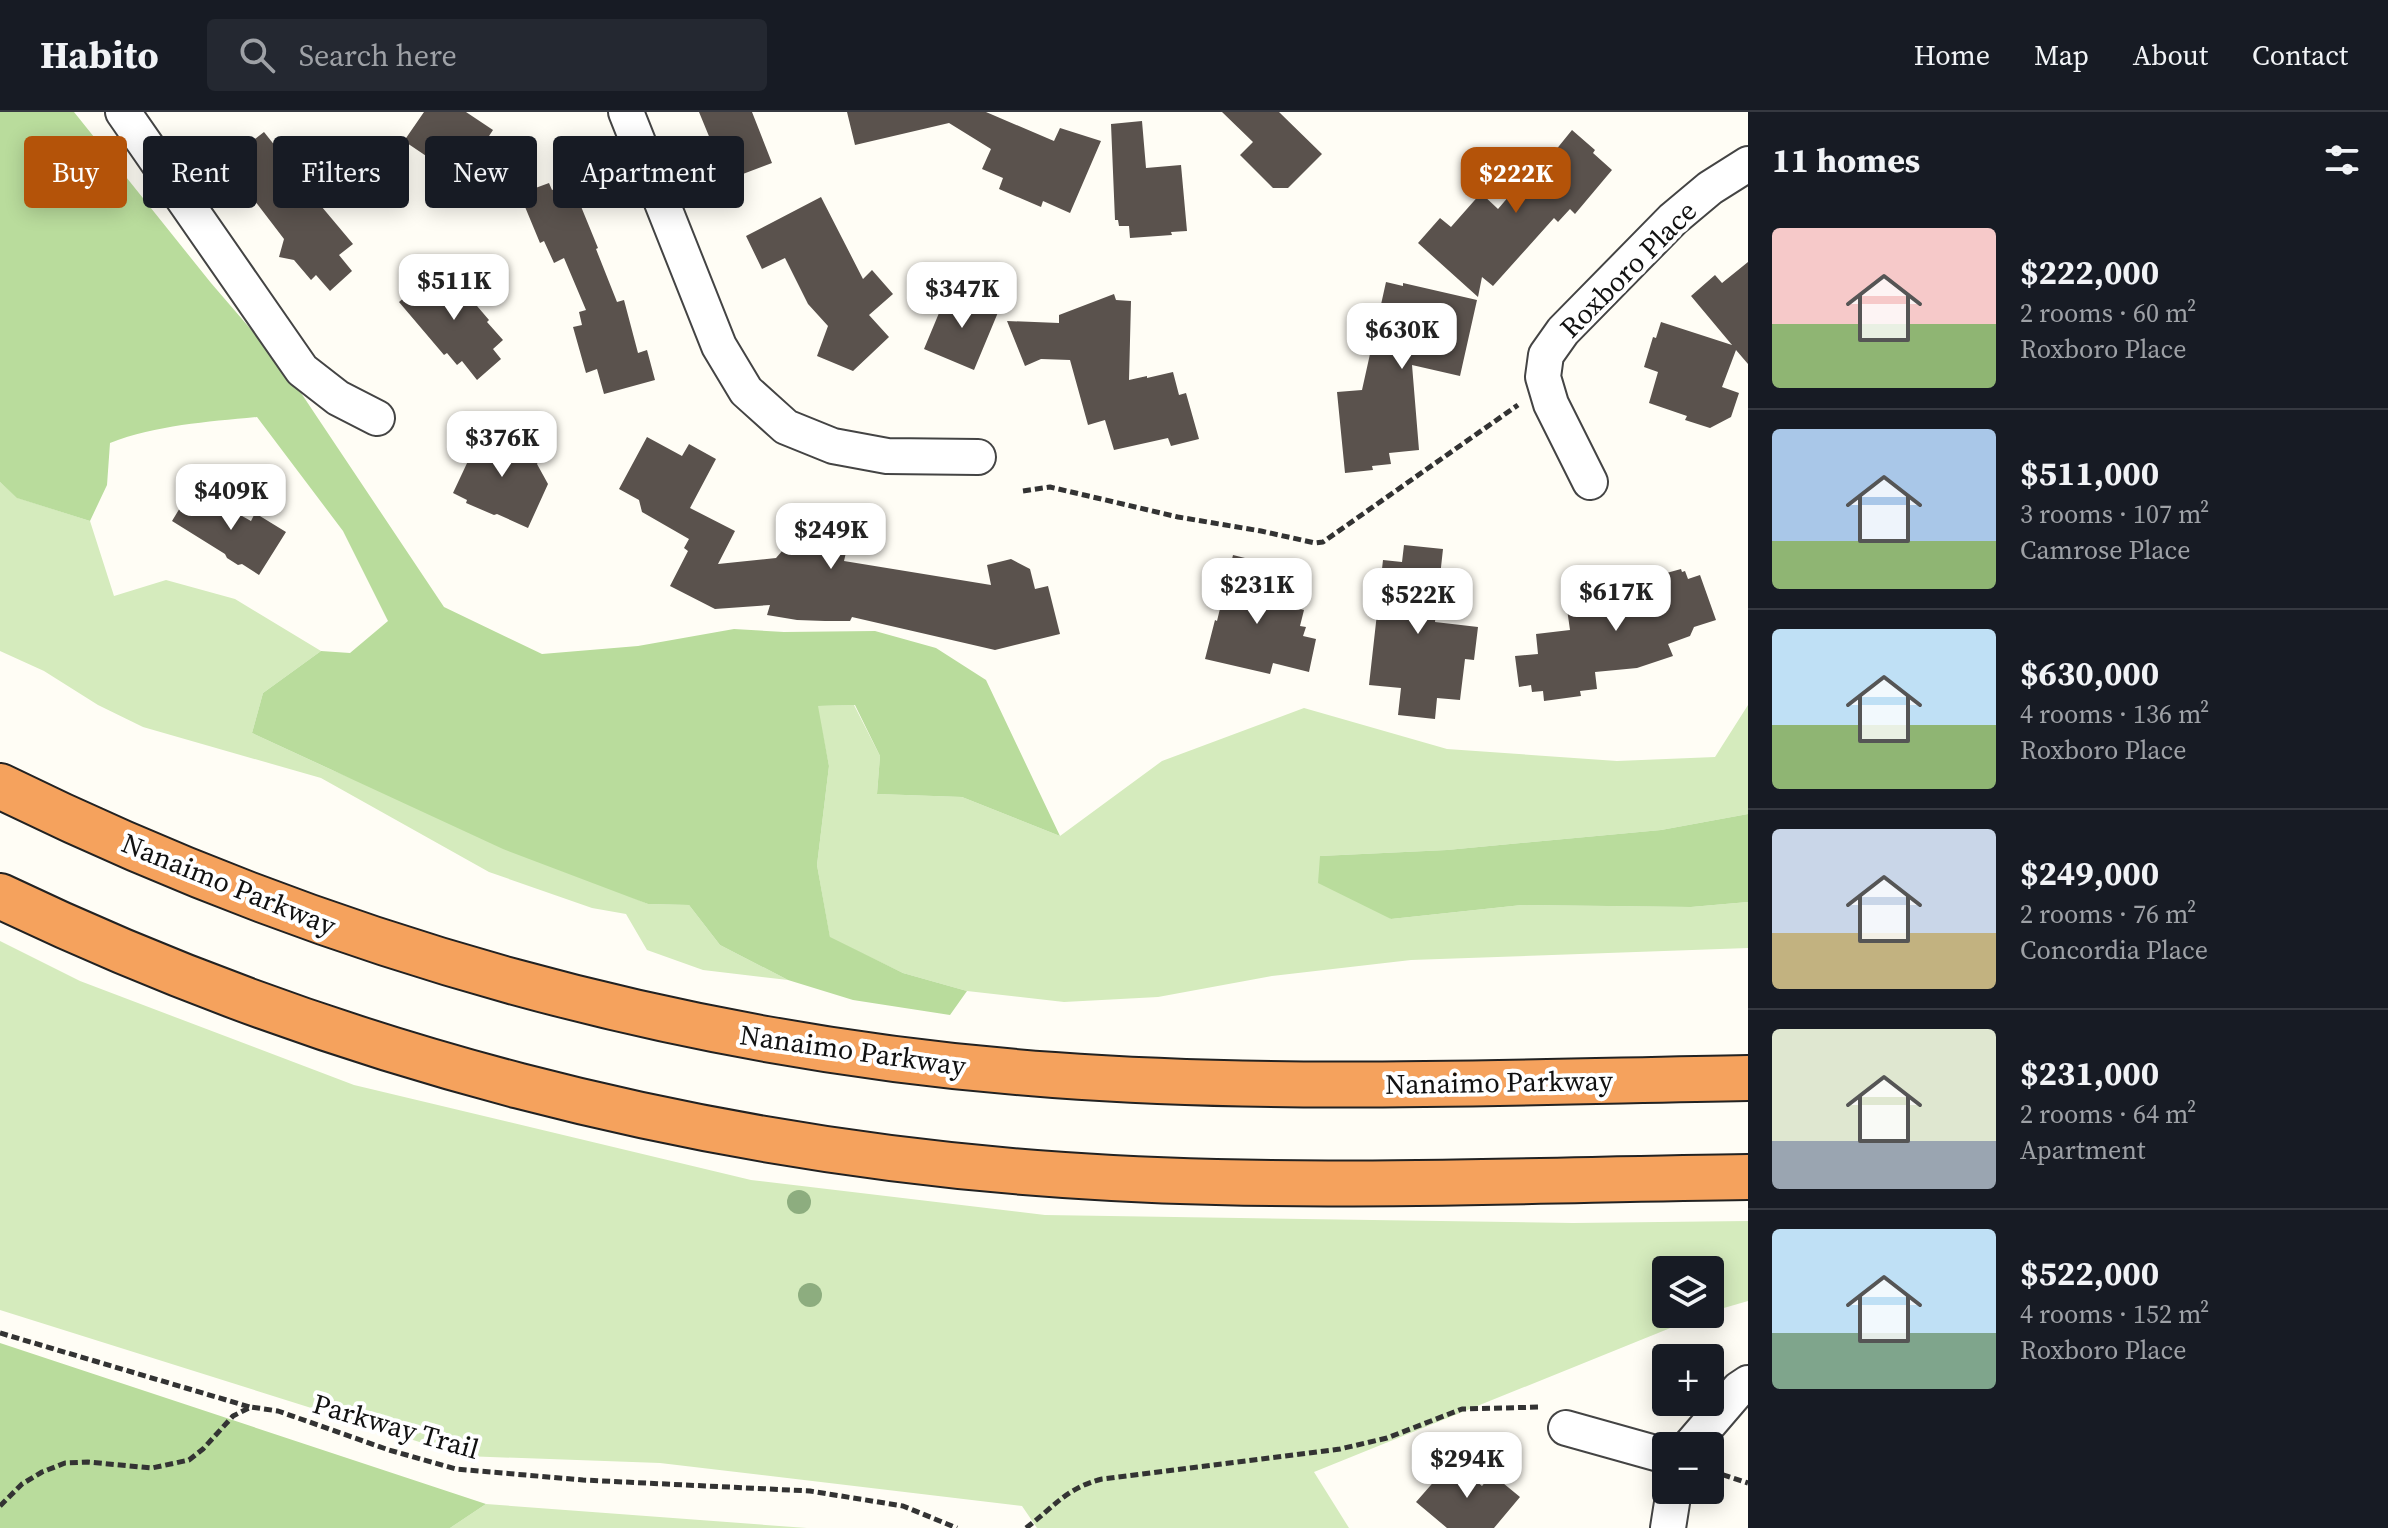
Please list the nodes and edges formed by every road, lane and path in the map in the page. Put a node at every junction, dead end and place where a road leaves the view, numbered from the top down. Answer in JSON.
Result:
{"nodes":[{"id":1,"x":123,"y":112,"type":"edge"},
{"id":2,"x":626,"y":112,"type":"edge"},
{"id":3,"x":1748,"y":164,"type":"edge"},
{"id":4,"x":1522,"y":402,"type":"dead end"},
{"id":5,"x":377,"y":418,"type":"dead end"},
{"id":6,"x":978,"y":457,"type":"dead end"},
{"id":7,"x":1590,"y":482,"type":"dead end"},
{"id":8,"x":1023,"y":491,"type":"dead end"},
{"id":9,"x":0,"y":786,"type":"edge"},
{"id":10,"x":0,"y":896,"type":"edge"},
{"id":11,"x":1748,"y":1078,"type":"edge"},
{"id":12,"x":1748,"y":1177,"type":"edge"},
{"id":13,"x":0,"y":1333,"type":"edge"},
{"id":14,"x":1748,"y":1383,"type":"edge"},
{"id":15,"x":251,"y":1407,"type":"junction"},
{"id":16,"x":1561,"y":1418,"type":"joint"},
{"id":17,"x":1702,"y":1432,"type":"edge"},
{"id":18,"x":1652,"y":1451,"type":"edge"},
{"id":19,"x":1724,"y":1475,"type":"edge"},
{"id":20,"x":1748,"y":1483,"type":"edge"},
{"id":21,"x":1672,"y":1504,"type":"edge"},
{"id":22,"x":0,"y":1506,"type":"edge"},
{"id":23,"x":957,"y":1528,"type":"edge"},
{"id":24,"x":1026,"y":1528,"type":"edge"},
{"id":25,"x":1668,"y":1528,"type":"edge"}],
"edges":[{"from":1,"to":5,"type":"street"},
{"from":2,"to":6,"type":"street"},
{"from":3,"to":7,"type":"street","name":"Roxboro Place"},
{"from":4,"to":8,"type":"path"},
{"from":9,"to":11,"type":"highway","name":"Nanaimo Parkway"},
{"from":10,"to":12,"type":"highway"},
{"from":13,"to":15,"type":"path","name":"Parkway Trail"},
{"from":14,"to":17,"type":"street"},
{"from":15,"to":22,"type":"path"},
{"from":15,"to":23,"type":"path","name":"Parkway Trail"},
{"from":16,"to":18,"type":"street"},
{"from":16,"to":24,"type":"path"},
{"from":19,"to":20,"type":"path"},
{"from":21,"to":25,"type":"street"}]}
